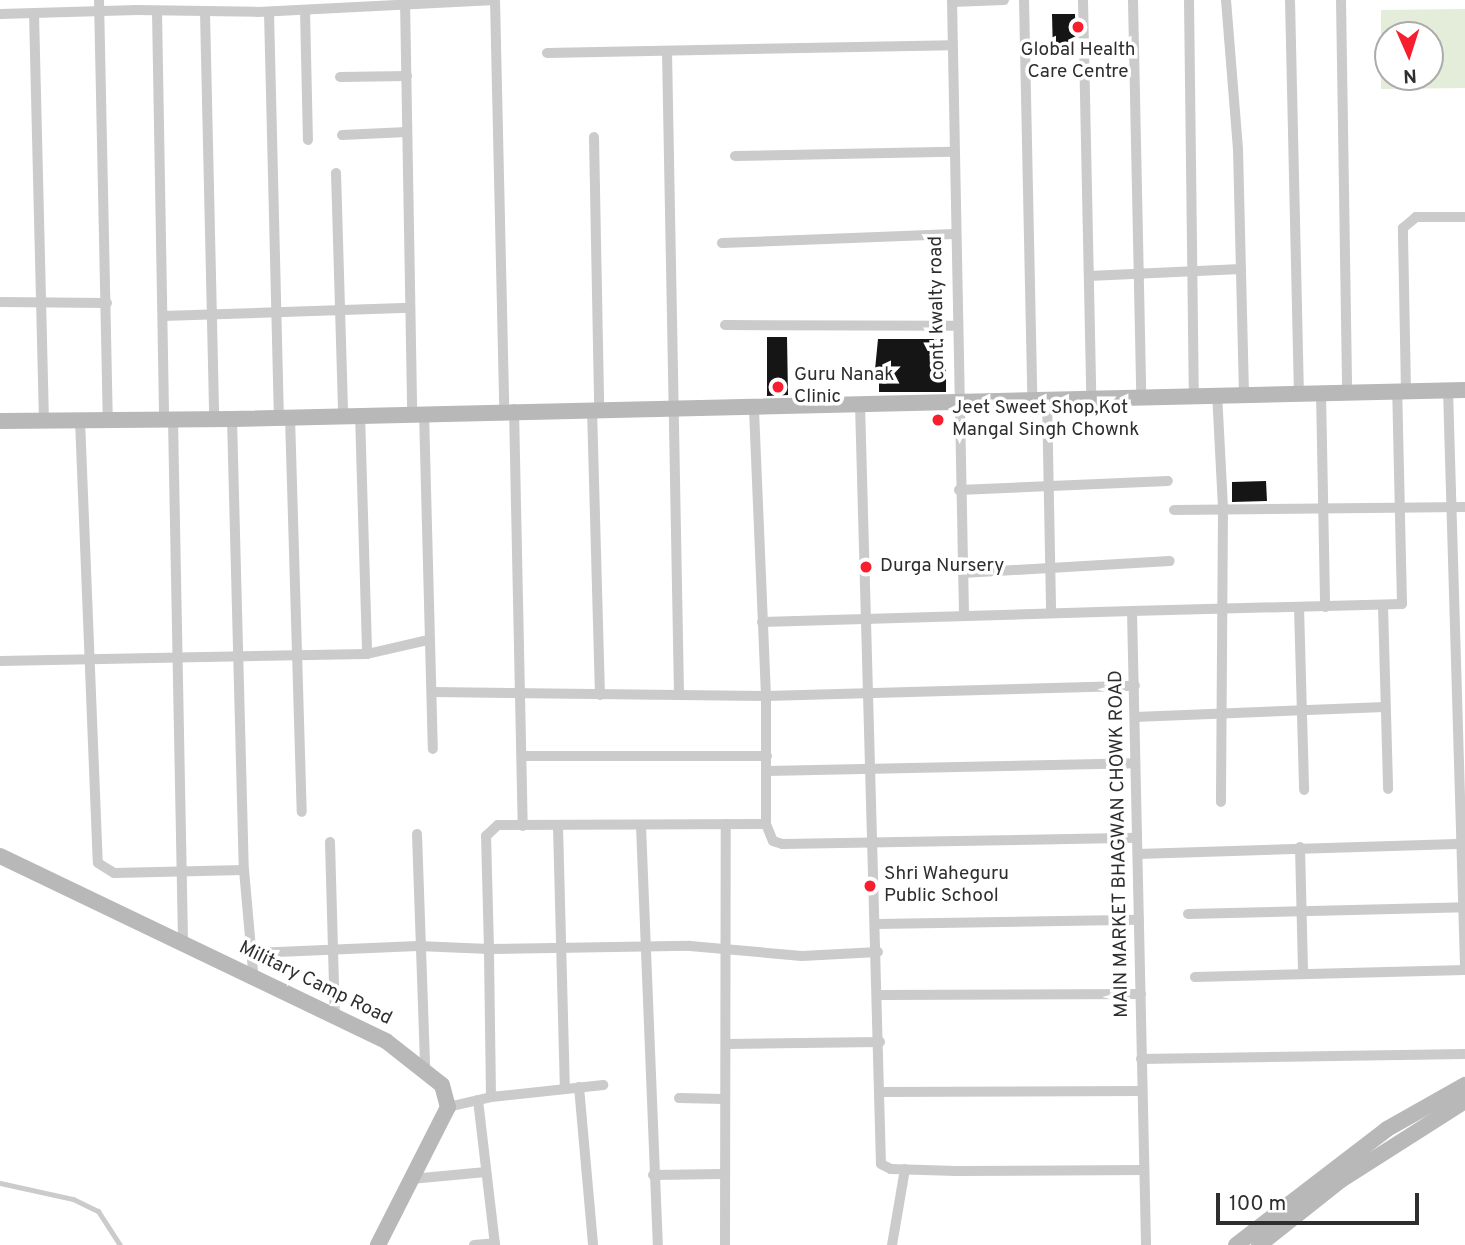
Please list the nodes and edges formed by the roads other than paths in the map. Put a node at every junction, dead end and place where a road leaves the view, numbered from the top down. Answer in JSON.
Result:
{"nodes":[{"id":1,"x":14,"y":0,"type":"edge"},
{"id":2,"x":47,"y":0,"type":"edge"},
{"id":3,"x":184,"y":0,"type":"edge"},
{"id":4,"x":257,"y":0,"type":"edge"},
{"id":5,"x":495,"y":0,"type":"edge"},
{"id":6,"x":1004,"y":0,"type":"edge"},
{"id":7,"x":1024,"y":0,"type":"edge"},
{"id":8,"x":1083,"y":0,"type":"edge"},
{"id":9,"x":1133,"y":0,"type":"edge"},
{"id":10,"x":1189,"y":0,"type":"edge"},
{"id":11,"x":1226,"y":0,"type":"edge"},
{"id":12,"x":1290,"y":0,"type":"edge"},
{"id":13,"x":1341,"y":0,"type":"edge"},
{"id":14,"x":952,"y":1,"type":"edge"},
{"id":15,"x":405,"y":2,"type":"edge"},
{"id":16,"x":330,"y":4,"type":"edge"},
{"id":17,"x":136,"y":5,"type":"edge"},
{"id":18,"x":99,"y":6,"type":"edge"},
{"id":19,"x":305,"y":10,"type":"junction"},
{"id":20,"x":157,"y":11,"type":"junction"},
{"id":21,"x":185,"y":12,"type":"junction"},
{"id":22,"x":205,"y":12,"type":"junction"},
{"id":23,"x":263,"y":12,"type":"junction"},
{"id":24,"x":34,"y":13,"type":"junction"},
{"id":25,"x":47,"y":13,"type":"junction"},
{"id":26,"x":15,"y":14,"type":"junction"},
{"id":27,"x":0,"y":15,"type":"edge"},
{"id":28,"x":952,"y":45,"type":"junction"},
{"id":29,"x":667,"y":51,"type":"junction"},
{"id":30,"x":547,"y":54,"type":"dead end"},
{"id":31,"x":407,"y":76,"type":"junction"},
{"id":32,"x":340,"y":77,"type":"dead end"},
{"id":33,"x":407,"y":132,"type":"junction"},
{"id":34,"x":342,"y":135,"type":"dead end"},
{"id":35,"x":594,"y":137,"type":"dead end"},
{"id":36,"x":308,"y":140,"type":"dead end"},
{"id":37,"x":952,"y":152,"type":"junction"},
{"id":38,"x":735,"y":156,"type":"dead end"},
{"id":39,"x":337,"y":173,"type":"dead end"},
{"id":40,"x":1465,"y":216,"type":"edge"},
{"id":41,"x":954,"y":234,"type":"junction"},
{"id":42,"x":722,"y":243,"type":"dead end"},
{"id":43,"x":1241,"y":268,"type":"junction"},
{"id":44,"x":1190,"y":271,"type":"junction"},
{"id":45,"x":1139,"y":273,"type":"junction"},
{"id":46,"x":1089,"y":276,"type":"junction"},
{"id":47,"x":0,"y":302,"type":"edge"},
{"id":48,"x":42,"y":302,"type":"junction"},
{"id":49,"x":107,"y":303,"type":"junction"},
{"id":50,"x":410,"y":309,"type":"junction"},
{"id":51,"x":341,"y":310,"type":"junction"},
{"id":52,"x":278,"y":312,"type":"junction"},
{"id":53,"x":213,"y":314,"type":"junction"},
{"id":54,"x":163,"y":316,"type":"junction"},
{"id":55,"x":725,"y":326,"type":"dead end"},
{"id":56,"x":957,"y":326,"type":"junction"},
{"id":57,"x":1457,"y":390,"type":"edge"},
{"id":58,"x":1298,"y":391,"type":"junction"},
{"id":59,"x":1402,"y":391,"type":"junction"},
{"id":60,"x":1321,"y":392,"type":"junction"},
{"id":61,"x":1347,"y":392,"type":"junction"},
{"id":62,"x":1194,"y":393,"type":"junction"},
{"id":63,"x":1217,"y":393,"type":"junction"},
{"id":64,"x":1244,"y":393,"type":"junction"},
{"id":65,"x":1141,"y":395,"type":"junction"},
{"id":66,"x":1091,"y":397,"type":"junction"},
{"id":67,"x":1040,"y":398,"type":"junction"},
{"id":68,"x":957,"y":403,"type":"junction"},
{"id":69,"x":860,"y":404,"type":"junction"},
{"id":70,"x":754,"y":406,"type":"junction"},
{"id":71,"x":674,"y":407,"type":"junction"},
{"id":72,"x":596,"y":409,"type":"junction"},
{"id":73,"x":509,"y":410,"type":"junction"},
{"id":74,"x":418,"y":413,"type":"junction"},
{"id":75,"x":360,"y":414,"type":"junction"},
{"id":76,"x":343,"y":415,"type":"junction"},
{"id":77,"x":285,"y":418,"type":"junction"},
{"id":78,"x":232,"y":419,"type":"junction"},
{"id":79,"x":44,"y":420,"type":"junction"},
{"id":80,"x":80,"y":420,"type":"junction"},
{"id":81,"x":168,"y":420,"type":"junction"},
{"id":82,"x":214,"y":420,"type":"junction"},
{"id":83,"x":0,"y":421,"type":"edge"},
{"id":84,"x":108,"y":421,"type":"junction"},
{"id":85,"x":1168,"y":481,"type":"dead end"},
{"id":86,"x":1048,"y":487,"type":"junction"},
{"id":87,"x":959,"y":490,"type":"junction"},
{"id":88,"x":1465,"y":507,"type":"edge"},
{"id":89,"x":1450,"y":508,"type":"junction"},
{"id":90,"x":1223,"y":509,"type":"junction"},
{"id":91,"x":1402,"y":509,"type":"junction"},
{"id":92,"x":1174,"y":510,"type":"dead end"},
{"id":93,"x":1324,"y":511,"type":"junction"},
{"id":94,"x":1170,"y":561,"type":"dead end"},
{"id":95,"x":1051,"y":568,"type":"junction"},
{"id":96,"x":963,"y":573,"type":"junction"},
{"id":97,"x":1383,"y":606,"type":"junction"},
{"id":98,"x":1299,"y":607,"type":"junction"},
{"id":99,"x":1325,"y":607,"type":"junction"},
{"id":100,"x":1220,"y":608,"type":"junction"},
{"id":101,"x":1132,"y":611,"type":"junction"},
{"id":102,"x":1052,"y":613,"type":"junction"},
{"id":103,"x":964,"y":615,"type":"junction"},
{"id":104,"x":868,"y":618,"type":"junction"},
{"id":105,"x":762,"y":622,"type":"junction"},
{"id":106,"x":428,"y":640,"type":"junction"},
{"id":107,"x":367,"y":654,"type":"junction"},
{"id":108,"x":237,"y":656,"type":"junction"},
{"id":109,"x":296,"y":656,"type":"junction"},
{"id":110,"x":179,"y":658,"type":"junction"},
{"id":111,"x":86,"y":660,"type":"junction"},
{"id":112,"x":0,"y":661,"type":"edge"},
{"id":113,"x":1135,"y":686,"type":"junction"},
{"id":114,"x":432,"y":692,"type":"junction"},
{"id":115,"x":870,"y":692,"type":"junction"},
{"id":116,"x":521,"y":693,"type":"junction"},
{"id":117,"x":600,"y":695,"type":"junction"},
{"id":118,"x":679,"y":695,"type":"junction"},
{"id":119,"x":766,"y":696,"type":"junction"},
{"id":120,"x":1385,"y":708,"type":"junction"},
{"id":121,"x":1301,"y":709,"type":"junction"},
{"id":122,"x":1219,"y":712,"type":"junction"},
{"id":123,"x":1135,"y":716,"type":"junction"},
{"id":124,"x":433,"y":750,"type":"dead end"},
{"id":125,"x":522,"y":756,"type":"junction"},
{"id":126,"x":767,"y":756,"type":"junction"},
{"id":127,"x":1135,"y":763,"type":"junction"},
{"id":128,"x":871,"y":769,"type":"junction"},
{"id":129,"x":767,"y":771,"type":"junction"},
{"id":130,"x":1388,"y":789,"type":"dead end"},
{"id":131,"x":1304,"y":790,"type":"dead end"},
{"id":132,"x":1221,"y":802,"type":"dead end"},
{"id":133,"x":302,"y":813,"type":"dead end"},
{"id":134,"x":726,"y":824,"type":"junction"},
{"id":135,"x":766,"y":824,"type":"junction"},
{"id":136,"x":523,"y":825,"type":"junction"},
{"id":137,"x":558,"y":826,"type":"junction"},
{"id":138,"x":641,"y":826,"type":"junction"},
{"id":139,"x":416,"y":834,"type":"dead end"},
{"id":140,"x":1137,"y":838,"type":"junction"},
{"id":141,"x":873,"y":841,"type":"junction"},
{"id":142,"x":330,"y":842,"type":"dead end"},
{"id":143,"x":1462,"y":845,"type":"edge"},
{"id":144,"x":1300,"y":847,"type":"junction"},
{"id":145,"x":1138,"y":854,"type":"junction"},
{"id":146,"x":0,"y":856,"type":"edge"},
{"id":147,"x":244,"y":870,"type":"junction"},
{"id":148,"x":184,"y":872,"type":"junction"},
{"id":149,"x":1463,"y":907,"type":"edge"},
{"id":150,"x":1301,"y":911,"type":"junction"},
{"id":151,"x":1188,"y":915,"type":"dead end"},
{"id":152,"x":1139,"y":920,"type":"junction"},
{"id":153,"x":876,"y":924,"type":"junction"},
{"id":154,"x":183,"y":942,"type":"junction"},
{"id":155,"x":418,"y":946,"type":"junction"},
{"id":156,"x":561,"y":947,"type":"junction"},
{"id":157,"x":645,"y":947,"type":"junction"},
{"id":158,"x":333,"y":948,"type":"junction"},
{"id":159,"x":726,"y":948,"type":"junction"},
{"id":160,"x":489,"y":949,"type":"junction"},
{"id":161,"x":878,"y":952,"type":"junction"},
{"id":162,"x":252,"y":953,"type":"junction"},
{"id":163,"x":1465,"y":968,"type":"edge"},
{"id":164,"x":253,"y":970,"type":"dead end"},
{"id":165,"x":1303,"y":974,"type":"junction"},
{"id":166,"x":1195,"y":977,"type":"dead end"},
{"id":167,"x":1140,"y":994,"type":"junction"},
{"id":168,"x":879,"y":995,"type":"junction"},
{"id":169,"x":335,"y":1016,"type":"junction"},
{"id":170,"x":880,"y":1042,"type":"junction"},
{"id":171,"x":729,"y":1044,"type":"junction"},
{"id":172,"x":1465,"y":1054,"type":"edge"},
{"id":173,"x":1141,"y":1059,"type":"junction"},
{"id":174,"x":425,"y":1068,"type":"junction"},
{"id":175,"x":603,"y":1085,"type":"dead end"},
{"id":176,"x":1465,"y":1086,"type":"edge"},
{"id":177,"x":579,"y":1087,"type":"junction"},
{"id":178,"x":565,"y":1088,"type":"junction"},
{"id":179,"x":1142,"y":1091,"type":"junction"},
{"id":180,"x":882,"y":1092,"type":"junction"},
{"id":181,"x":491,"y":1097,"type":"junction"},
{"id":182,"x":678,"y":1098,"type":"dead end"},
{"id":183,"x":725,"y":1099,"type":"junction"},
{"id":184,"x":478,"y":1100,"type":"junction"},
{"id":185,"x":1465,"y":1101,"type":"edge"},
{"id":186,"x":448,"y":1107,"type":"junction"},
{"id":187,"x":905,"y":1169,"type":"junction"},
{"id":188,"x":1144,"y":1170,"type":"junction"},
{"id":189,"x":486,"y":1172,"type":"junction"},
{"id":190,"x":723,"y":1174,"type":"junction"},
{"id":191,"x":653,"y":1175,"type":"junction"},
{"id":192,"x":411,"y":1180,"type":"junction"},
{"id":193,"x":0,"y":1183,"type":"edge"},
{"id":194,"x":495,"y":1244,"type":"edge"},
{"id":195,"x":120,"y":1245,"type":"edge"},
{"id":196,"x":377,"y":1245,"type":"edge"},
{"id":197,"x":474,"y":1245,"type":"edge"},
{"id":198,"x":593,"y":1245,"type":"edge"},
{"id":199,"x":658,"y":1245,"type":"edge"},
{"id":200,"x":725,"y":1245,"type":"edge"},
{"id":201,"x":892,"y":1245,"type":"edge"},
{"id":202,"x":1146,"y":1245,"type":"edge"},
{"id":203,"x":1236,"y":1245,"type":"edge"},
{"id":204,"x":1259,"y":1245,"type":"edge"}],
"edges":[{"from":1,"to":26,"type":"street"},
{"from":2,"to":25,"type":"street"},
{"from":3,"to":21,"type":"street"},
{"from":4,"to":23,"type":"street"},
{"from":5,"to":15,"type":"street"},
{"from":5,"to":73,"type":"street"},
{"from":6,"to":14,"type":"street"},
{"from":7,"to":67,"type":"street"},
{"from":8,"to":46,"type":"street"},
{"from":9,"to":45,"type":"street"},
{"from":10,"to":44,"type":"street"},
{"from":11,"to":43,"type":"street"},
{"from":12,"to":58,"type":"street"},
{"from":13,"to":61,"type":"street"},
{"from":14,"to":28,"type":"street","name":"cont. kwalty road"},
{"from":15,"to":16,"type":"street"},
{"from":15,"to":31,"type":"street"},
{"from":16,"to":19,"type":"street"},
{"from":17,"to":18,"type":"street"},
{"from":17,"to":20,"type":"street"},
{"from":18,"to":25,"type":"street"},
{"from":18,"to":49,"type":"street"},
{"from":19,"to":23,"type":"street"},
{"from":19,"to":36,"type":"street"},
{"from":20,"to":21,"type":"street"},
{"from":20,"to":54,"type":"street"},
{"from":21,"to":22,"type":"street"},
{"from":22,"to":23,"type":"street"},
{"from":22,"to":53,"type":"street"},
{"from":23,"to":52,"type":"street"},
{"from":24,"to":25,"type":"street"},
{"from":24,"to":26,"type":"street"},
{"from":24,"to":48,"type":"street"},
{"from":26,"to":27,"type":"street"},
{"from":28,"to":29,"type":"street"},
{"from":28,"to":37,"type":"street","name":"cont. kwalty road"},
{"from":29,"to":30,"type":"street"},
{"from":29,"to":71,"type":"street"},
{"from":31,"to":32,"type":"street"},
{"from":31,"to":33,"type":"street"},
{"from":33,"to":34,"type":"street"},
{"from":33,"to":50,"type":"street"},
{"from":35,"to":72,"type":"street"},
{"from":37,"to":38,"type":"street"},
{"from":37,"to":41,"type":"street","name":"cont. kwalty road"},
{"from":39,"to":51,"type":"street"},
{"from":40,"to":59,"type":"street"},
{"from":41,"to":42,"type":"street"},
{"from":41,"to":56,"type":"street","name":"cont. kwalty road"},
{"from":43,"to":44,"type":"street"},
{"from":43,"to":64,"type":"street"},
{"from":44,"to":45,"type":"street"},
{"from":44,"to":62,"type":"street"},
{"from":45,"to":46,"type":"street"},
{"from":45,"to":65,"type":"street"},
{"from":46,"to":66,"type":"street"},
{"from":47,"to":48,"type":"street"},
{"from":48,"to":49,"type":"street"},
{"from":48,"to":79,"type":"street"},
{"from":49,"to":84,"type":"street"},
{"from":50,"to":51,"type":"street"},
{"from":50,"to":74,"type":"street"},
{"from":51,"to":52,"type":"street"},
{"from":51,"to":76,"type":"street"},
{"from":52,"to":53,"type":"street"},
{"from":52,"to":77,"type":"street"},
{"from":53,"to":54,"type":"street"},
{"from":53,"to":82,"type":"street"},
{"from":54,"to":81,"type":"street"},
{"from":55,"to":56,"type":"street"},
{"from":56,"to":68,"type":"street","name":"cont. kwalty road"},
{"from":57,"to":59,"type":"street"},
{"from":57,"to":89,"type":"street"},
{"from":58,"to":60,"type":"street"},
{"from":58,"to":64,"type":"street"},
{"from":59,"to":61,"type":"street"},
{"from":59,"to":91,"type":"street"},
{"from":60,"to":61,"type":"street"},
{"from":60,"to":93,"type":"street"},
{"from":62,"to":63,"type":"street"},
{"from":62,"to":65,"type":"street"},
{"from":63,"to":64,"type":"street"},
{"from":63,"to":90,"type":"street"},
{"from":65,"to":66,"type":"street"},
{"from":66,"to":67,"type":"street"},
{"from":67,"to":68,"type":"street"},
{"from":67,"to":86,"type":"street"},
{"from":68,"to":69,"type":"street"},
{"from":68,"to":87,"type":"street","name":"cont. kwalty road"},
{"from":69,"to":70,"type":"street"},
{"from":69,"to":104,"type":"street"},
{"from":70,"to":71,"type":"street"},
{"from":70,"to":105,"type":"street"},
{"from":71,"to":72,"type":"street"},
{"from":71,"to":118,"type":"street"},
{"from":72,"to":73,"type":"street"},
{"from":72,"to":117,"type":"street"},
{"from":73,"to":74,"type":"street"},
{"from":73,"to":116,"type":"street"},
{"from":74,"to":75,"type":"street"},
{"from":74,"to":106,"type":"street"},
{"from":75,"to":76,"type":"street"},
{"from":75,"to":107,"type":"street"},
{"from":76,"to":77,"type":"street"},
{"from":77,"to":78,"type":"street"},
{"from":77,"to":109,"type":"street"},
{"from":78,"to":82,"type":"street"},
{"from":78,"to":108,"type":"street"},
{"from":79,"to":80,"type":"street"},
{"from":79,"to":83,"type":"street"},
{"from":80,"to":84,"type":"street"},
{"from":80,"to":111,"type":"street"},
{"from":81,"to":82,"type":"street"},
{"from":81,"to":84,"type":"street"},
{"from":81,"to":110,"type":"street"},
{"from":85,"to":86,"type":"street"},
{"from":86,"to":87,"type":"street"},
{"from":86,"to":95,"type":"street"},
{"from":87,"to":96,"type":"street","name":"cont. kwalty road"},
{"from":88,"to":89,"type":"street"},
{"from":89,"to":91,"type":"street"},
{"from":89,"to":143,"type":"street"},
{"from":90,"to":92,"type":"street"},
{"from":90,"to":93,"type":"street"},
{"from":90,"to":100,"type":"street"},
{"from":91,"to":93,"type":"street"},
{"from":91,"to":97,"type":"street"},
{"from":93,"to":99,"type":"street"},
{"from":94,"to":95,"type":"street"},
{"from":95,"to":96,"type":"street"},
{"from":95,"to":102,"type":"street"},
{"from":96,"to":103,"type":"street","name":"cont. kwalty road"},
{"from":97,"to":99,"type":"street"},
{"from":97,"to":120,"type":"street"},
{"from":98,"to":99,"type":"street"},
{"from":98,"to":100,"type":"street"},
{"from":98,"to":121,"type":"street"},
{"from":100,"to":101,"type":"street"},
{"from":100,"to":122,"type":"street"},
{"from":101,"to":102,"type":"street"},
{"from":101,"to":113,"type":"street","name":"MAIN MARKET BHAGWAN CHOWK ROAD"},
{"from":102,"to":103,"type":"street"},
{"from":103,"to":104,"type":"street"},
{"from":104,"to":105,"type":"street"},
{"from":104,"to":115,"type":"street"},
{"from":105,"to":119,"type":"street"},
{"from":106,"to":107,"type":"street"},
{"from":106,"to":114,"type":"street"},
{"from":107,"to":109,"type":"street"},
{"from":108,"to":109,"type":"street"},
{"from":108,"to":110,"type":"street"},
{"from":108,"to":147,"type":"street"},
{"from":109,"to":133,"type":"street"},
{"from":110,"to":111,"type":"street"},
{"from":110,"to":148,"type":"street"},
{"from":111,"to":112,"type":"street"},
{"from":111,"to":148,"type":"street"},
{"from":113,"to":115,"type":"street"},
{"from":113,"to":123,"type":"street","name":"MAIN MARKET BHAGWAN CHOWK ROAD"},
{"from":114,"to":116,"type":"street"},
{"from":114,"to":124,"type":"street"},
{"from":115,"to":119,"type":"street"},
{"from":115,"to":128,"type":"street"},
{"from":116,"to":117,"type":"street"},
{"from":116,"to":125,"type":"street"},
{"from":117,"to":118,"type":"street"},
{"from":118,"to":119,"type":"street"},
{"from":119,"to":126,"type":"street"},
{"from":120,"to":121,"type":"street"},
{"from":120,"to":130,"type":"street"},
{"from":121,"to":122,"type":"street"},
{"from":121,"to":131,"type":"street"},
{"from":122,"to":123,"type":"street"},
{"from":122,"to":132,"type":"street"},
{"from":123,"to":127,"type":"street","name":"MAIN MARKET BHAGWAN CHOWK ROAD"},
{"from":125,"to":126,"type":"street"},
{"from":125,"to":136,"type":"street"},
{"from":126,"to":129,"type":"street"},
{"from":127,"to":128,"type":"street"},
{"from":127,"to":140,"type":"street","name":"MAIN MARKET BHAGWAN CHOWK ROAD"},
{"from":128,"to":129,"type":"street"},
{"from":128,"to":141,"type":"street"},
{"from":129,"to":135,"type":"street"},
{"from":134,"to":135,"type":"street"},
{"from":134,"to":138,"type":"street"},
{"from":134,"to":159,"type":"street"},
{"from":135,"to":141,"type":"street"},
{"from":136,"to":137,"type":"street"},
{"from":136,"to":160,"type":"street"},
{"from":137,"to":138,"type":"street"},
{"from":137,"to":156,"type":"street"},
{"from":138,"to":157,"type":"street"},
{"from":139,"to":155,"type":"street"},
{"from":140,"to":141,"type":"street"},
{"from":140,"to":145,"type":"street","name":"MAIN MARKET BHAGWAN CHOWK ROAD"},
{"from":141,"to":153,"type":"street"},
{"from":142,"to":158,"type":"street"},
{"from":143,"to":144,"type":"street"},
{"from":143,"to":149,"type":"street"},
{"from":144,"to":145,"type":"street"},
{"from":144,"to":150,"type":"street"},
{"from":145,"to":152,"type":"street","name":"MAIN MARKET BHAGWAN CHOWK ROAD"},
{"from":146,"to":154,"type":"street","name":"Military Camp Road"},
{"from":147,"to":148,"type":"street"},
{"from":147,"to":162,"type":"street"},
{"from":148,"to":154,"type":"street"},
{"from":149,"to":150,"type":"street"},
{"from":149,"to":163,"type":"street"},
{"from":150,"to":151,"type":"street"},
{"from":150,"to":165,"type":"street"},
{"from":152,"to":153,"type":"street"},
{"from":152,"to":167,"type":"street","name":"MAIN MARKET BHAGWAN CHOWK ROAD"},
{"from":153,"to":161,"type":"street"},
{"from":154,"to":169,"type":"street","name":"Military Camp Road"},
{"from":155,"to":158,"type":"street"},
{"from":155,"to":160,"type":"street"},
{"from":155,"to":174,"type":"street"},
{"from":156,"to":157,"type":"street"},
{"from":156,"to":160,"type":"street"},
{"from":156,"to":178,"type":"street"},
{"from":157,"to":159,"type":"street"},
{"from":157,"to":191,"type":"street"},
{"from":158,"to":162,"type":"street"},
{"from":158,"to":169,"type":"street"},
{"from":159,"to":161,"type":"street"},
{"from":159,"to":171,"type":"street"},
{"from":160,"to":181,"type":"street"},
{"from":161,"to":168,"type":"street"},
{"from":162,"to":164,"type":"street"},
{"from":163,"to":165,"type":"street"},
{"from":165,"to":166,"type":"street"},
{"from":167,"to":168,"type":"street"},
{"from":167,"to":173,"type":"street","name":"MAIN MARKET BHAGWAN CHOWK ROAD"},
{"from":168,"to":170,"type":"street"},
{"from":169,"to":174,"type":"street","name":"Military Camp Road"},
{"from":170,"to":171,"type":"street"},
{"from":170,"to":180,"type":"street"},
{"from":171,"to":183,"type":"street"},
{"from":172,"to":173,"type":"street"},
{"from":173,"to":179,"type":"street","name":"MAIN MARKET BHAGWAN CHOWK ROAD"},
{"from":174,"to":186,"type":"street","name":"Military Camp Road"},
{"from":175,"to":177,"type":"street"},
{"from":176,"to":203,"type":"street"},
{"from":177,"to":178,"type":"street"},
{"from":177,"to":198,"type":"street"},
{"from":178,"to":181,"type":"street"},
{"from":179,"to":180,"type":"street"},
{"from":179,"to":188,"type":"street","name":"MAIN MARKET BHAGWAN CHOWK ROAD"},
{"from":180,"to":187,"type":"street"},
{"from":181,"to":184,"type":"street"},
{"from":182,"to":183,"type":"street"},
{"from":183,"to":190,"type":"street"},
{"from":184,"to":186,"type":"street"},
{"from":184,"to":189,"type":"street"},
{"from":185,"to":204,"type":"street"},
{"from":186,"to":192,"type":"street"},
{"from":187,"to":188,"type":"street"},
{"from":187,"to":201,"type":"street"},
{"from":188,"to":202,"type":"street","name":"MAIN MARKET BHAGWAN CHOWK ROAD"},
{"from":189,"to":192,"type":"street"},
{"from":189,"to":194,"type":"street"},
{"from":190,"to":191,"type":"street"},
{"from":190,"to":200,"type":"street"},
{"from":191,"to":199,"type":"street"},
{"from":192,"to":196,"type":"street"},
{"from":193,"to":195,"type":"lane"},
{"from":194,"to":197,"type":"street"}]}
